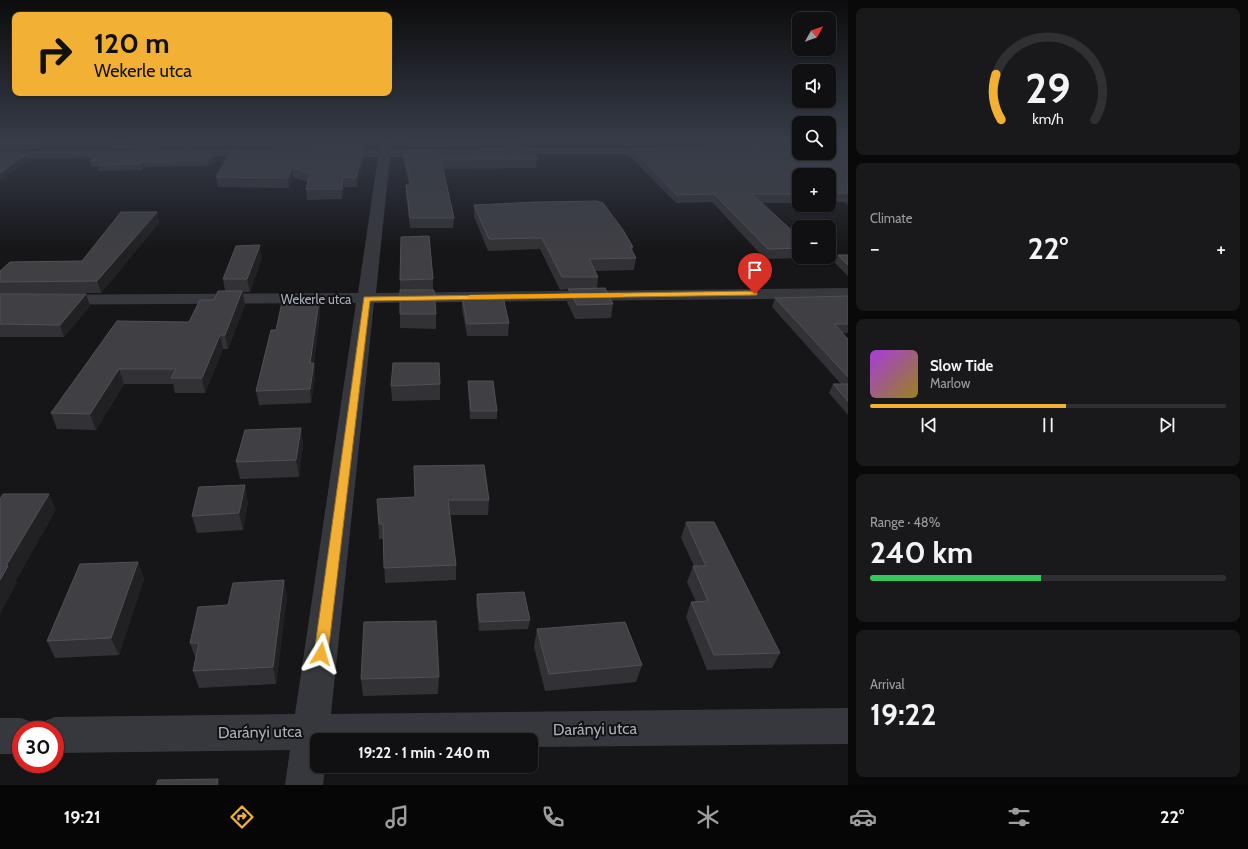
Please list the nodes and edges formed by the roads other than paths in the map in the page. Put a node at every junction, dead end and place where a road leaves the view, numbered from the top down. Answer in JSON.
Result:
{"nodes":[{"id":1,"x":381,"y":178,"type":"edge"},
{"id":2,"x":848,"y":293,"type":"edge"},
{"id":3,"x":366,"y":298,"type":"junction"},
{"id":4,"x":0,"y":300,"type":"edge"},
{"id":5,"x":848,"y":726,"type":"edge"},
{"id":6,"x":311,"y":732,"type":"junction"},
{"id":7,"x":64,"y":735,"type":"edge"},
{"id":8,"x":0,"y":736,"type":"edge"},
{"id":9,"x":12,"y":736,"type":"edge"},
{"id":10,"x":304,"y":785,"type":"edge"}],
"edges":[{"from":1,"to":3,"type":"street"},
{"from":2,"to":3,"type":"street","name":"Wekerle utca"},
{"from":3,"to":4,"type":"street","name":"Wekerle utca"},
{"from":3,"to":6,"type":"street"},
{"from":5,"to":6,"type":"street","name":"Darányi utca"},
{"from":6,"to":7,"type":"street","name":"Darányi utca"},
{"from":6,"to":10,"type":"street"},
{"from":8,"to":9,"type":"street"}]}
